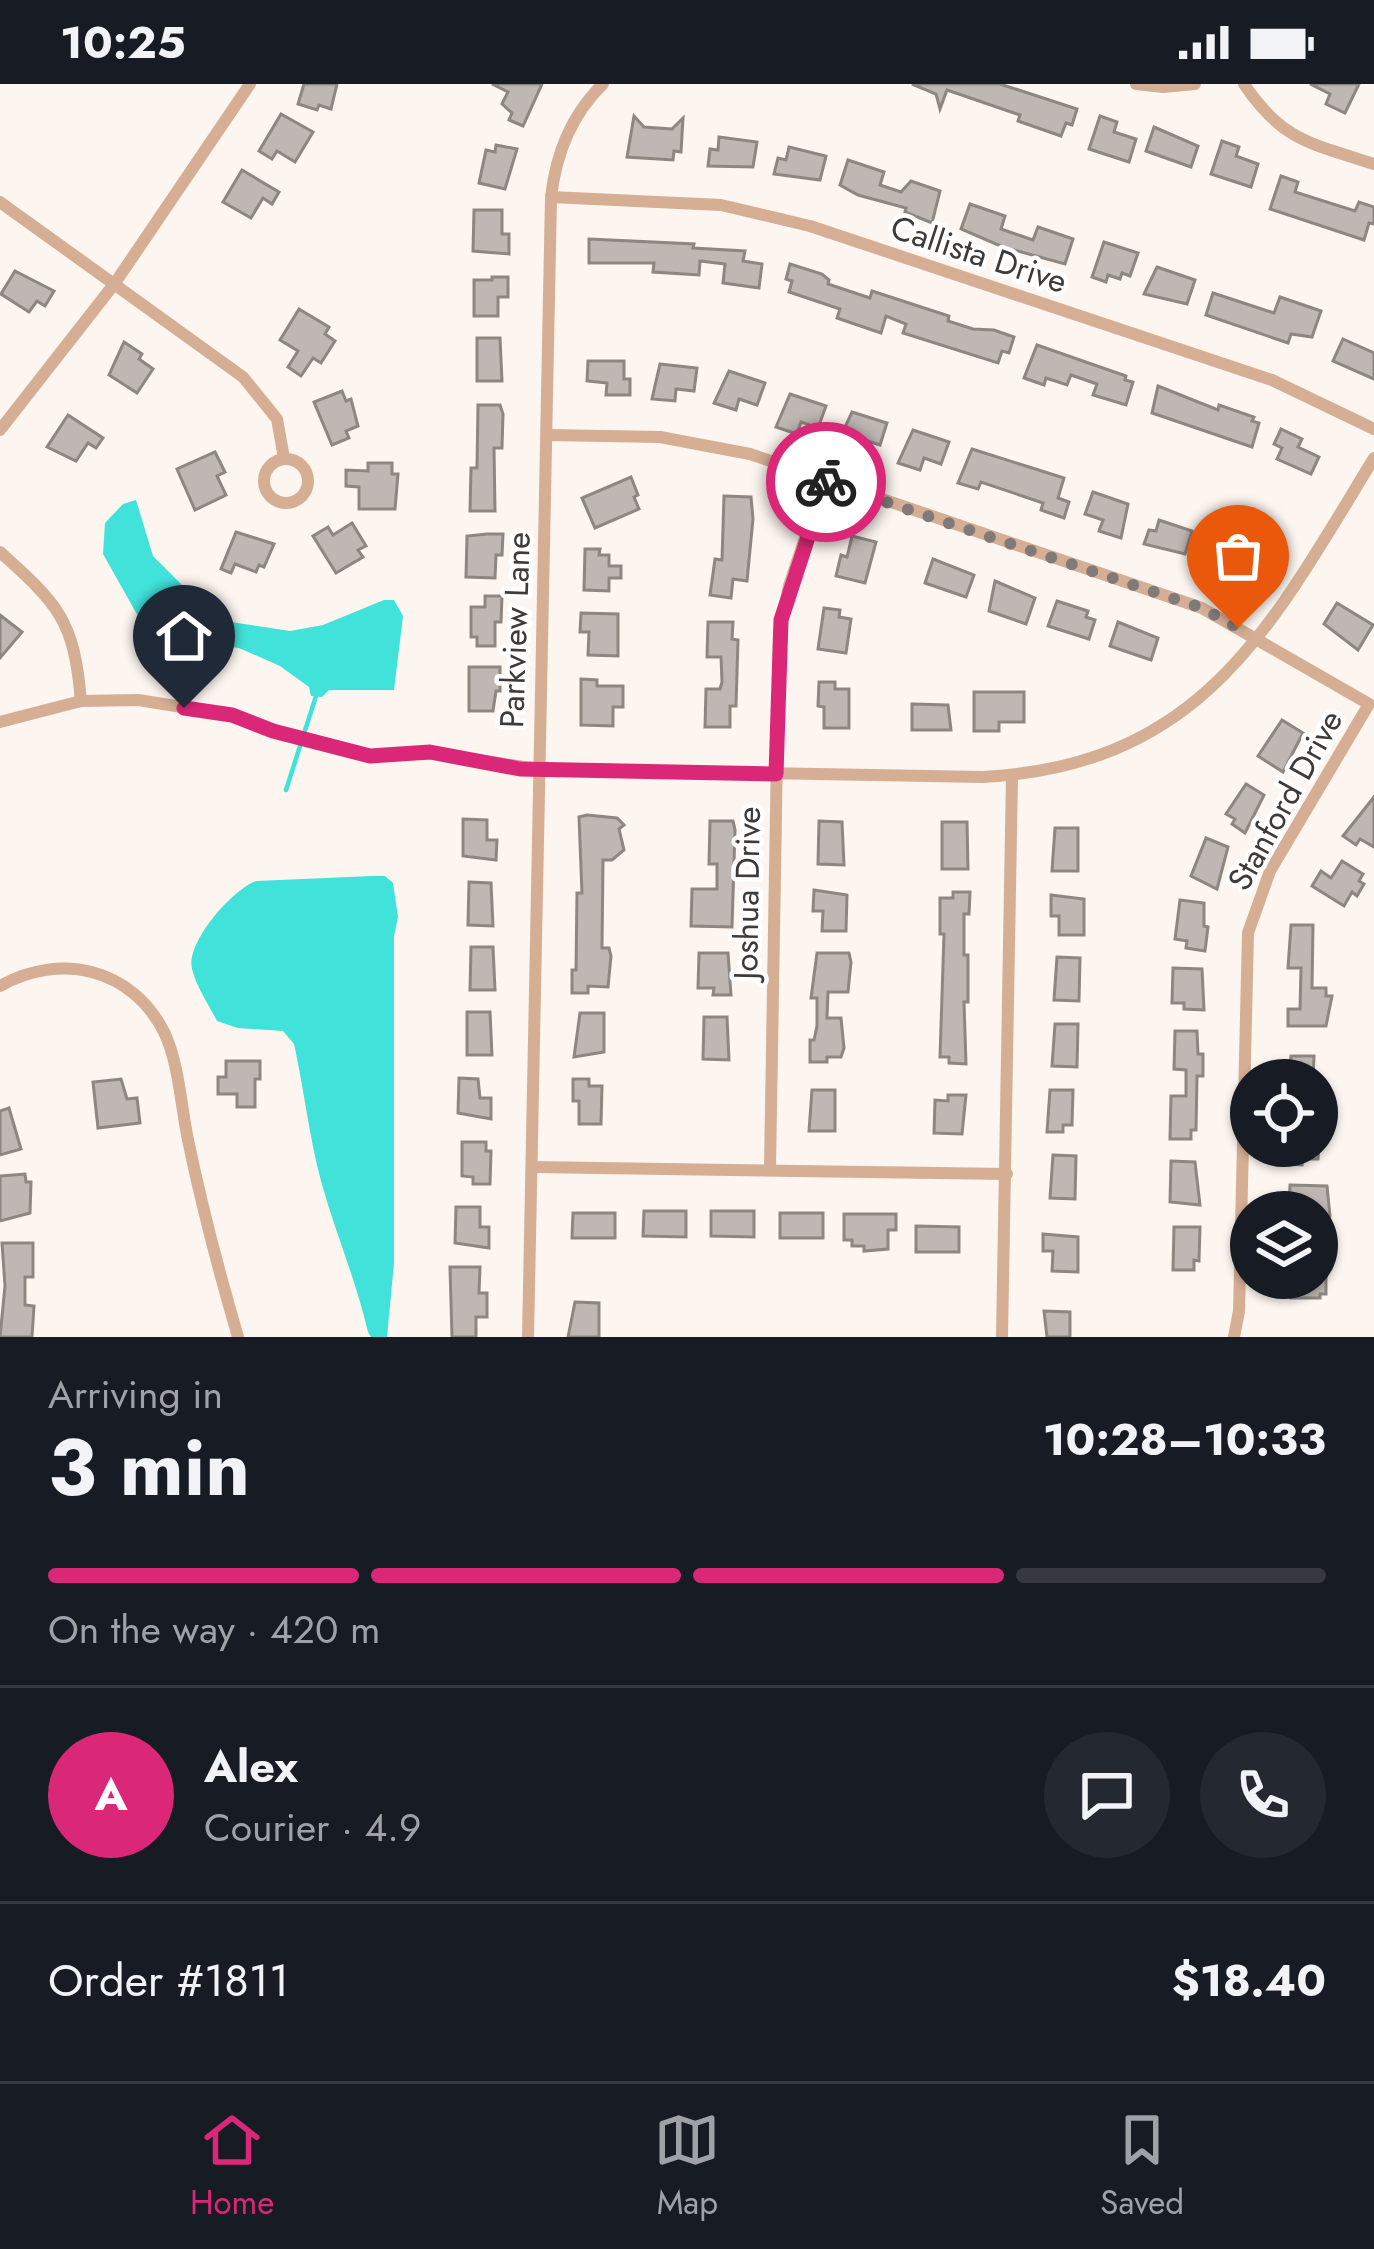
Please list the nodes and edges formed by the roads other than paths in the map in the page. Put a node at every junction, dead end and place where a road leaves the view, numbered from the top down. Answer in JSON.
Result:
{"nodes":[{"id":1,"x":250,"y":84,"type":"edge"},
{"id":2,"x":604,"y":84,"type":"edge"},
{"id":3,"x":1136,"y":84,"type":"edge"},
{"id":4,"x":1195,"y":84,"type":"edge"},
{"id":5,"x":1244,"y":84,"type":"edge"},
{"id":6,"x":1374,"y":164,"type":"edge"},
{"id":7,"x":551,"y":197,"type":"junction"},
{"id":8,"x":0,"y":202,"type":"edge"},
{"id":9,"x":115,"y":283,"type":"junction"},
{"id":10,"x":1374,"y":429,"type":"edge"},
{"id":11,"x":0,"y":430,"type":"edge"},
{"id":12,"x":548,"y":435,"type":"junction"},
{"id":13,"x":284,"y":458,"type":"dead end"},
{"id":14,"x":1374,"y":458,"type":"edge"},
{"id":15,"x":824,"y":481,"type":"junction"},
{"id":16,"x":0,"y":552,"type":"edge"},
{"id":17,"x":1259,"y":639,"type":"junction"},
{"id":18,"x":81,"y":701,"type":"junction"},
{"id":19,"x":0,"y":722,"type":"edge"},
{"id":20,"x":538,"y":769,"type":"junction"},
{"id":21,"x":776,"y":774,"type":"junction"},
{"id":22,"x":1012,"y":776,"type":"junction"},
{"id":23,"x":0,"y":986,"type":"edge"},
{"id":24,"x":532,"y":1167,"type":"junction"},
{"id":25,"x":770,"y":1168,"type":"junction"},
{"id":26,"x":1007,"y":1174,"type":"junction"},
{"id":27,"x":238,"y":1337,"type":"edge"},
{"id":28,"x":528,"y":1337,"type":"edge"},
{"id":29,"x":1003,"y":1337,"type":"edge"},
{"id":30,"x":1234,"y":1337,"type":"edge"}],
"edges":[{"from":1,"to":9,"type":"street"},
{"from":2,"to":7,"type":"street","name":"Parkview Lane"},
{"from":3,"to":4,"type":"street"},
{"from":5,"to":6,"type":"street"},
{"from":7,"to":10,"type":"street","name":"Callista Drive"},
{"from":7,"to":12,"type":"street","name":"Parkview Lane"},
{"from":8,"to":9,"type":"street"},
{"from":9,"to":11,"type":"street"},
{"from":9,"to":13,"type":"street"},
{"from":12,"to":15,"type":"street"},
{"from":12,"to":20,"type":"street","name":"Parkview Lane"},
{"from":14,"to":17,"type":"street"},
{"from":15,"to":17,"type":"street"},
{"from":15,"to":21,"type":"street","name":"Joshua Drive"},
{"from":16,"to":18,"type":"street"},
{"from":17,"to":22,"type":"street"},
{"from":17,"to":30,"type":"street","name":"Stanford Drive"},
{"from":18,"to":19,"type":"street"},
{"from":18,"to":20,"type":"street"},
{"from":20,"to":21,"type":"street"},
{"from":20,"to":24,"type":"street","name":"Parkview Lane"},
{"from":21,"to":22,"type":"street"},
{"from":21,"to":25,"type":"street","name":"Joshua Drive"},
{"from":22,"to":26,"type":"street"},
{"from":23,"to":27,"type":"street"},
{"from":24,"to":25,"type":"street"},
{"from":24,"to":28,"type":"street","name":"Parkview Lane"},
{"from":25,"to":26,"type":"street"},
{"from":26,"to":29,"type":"street"}]}
